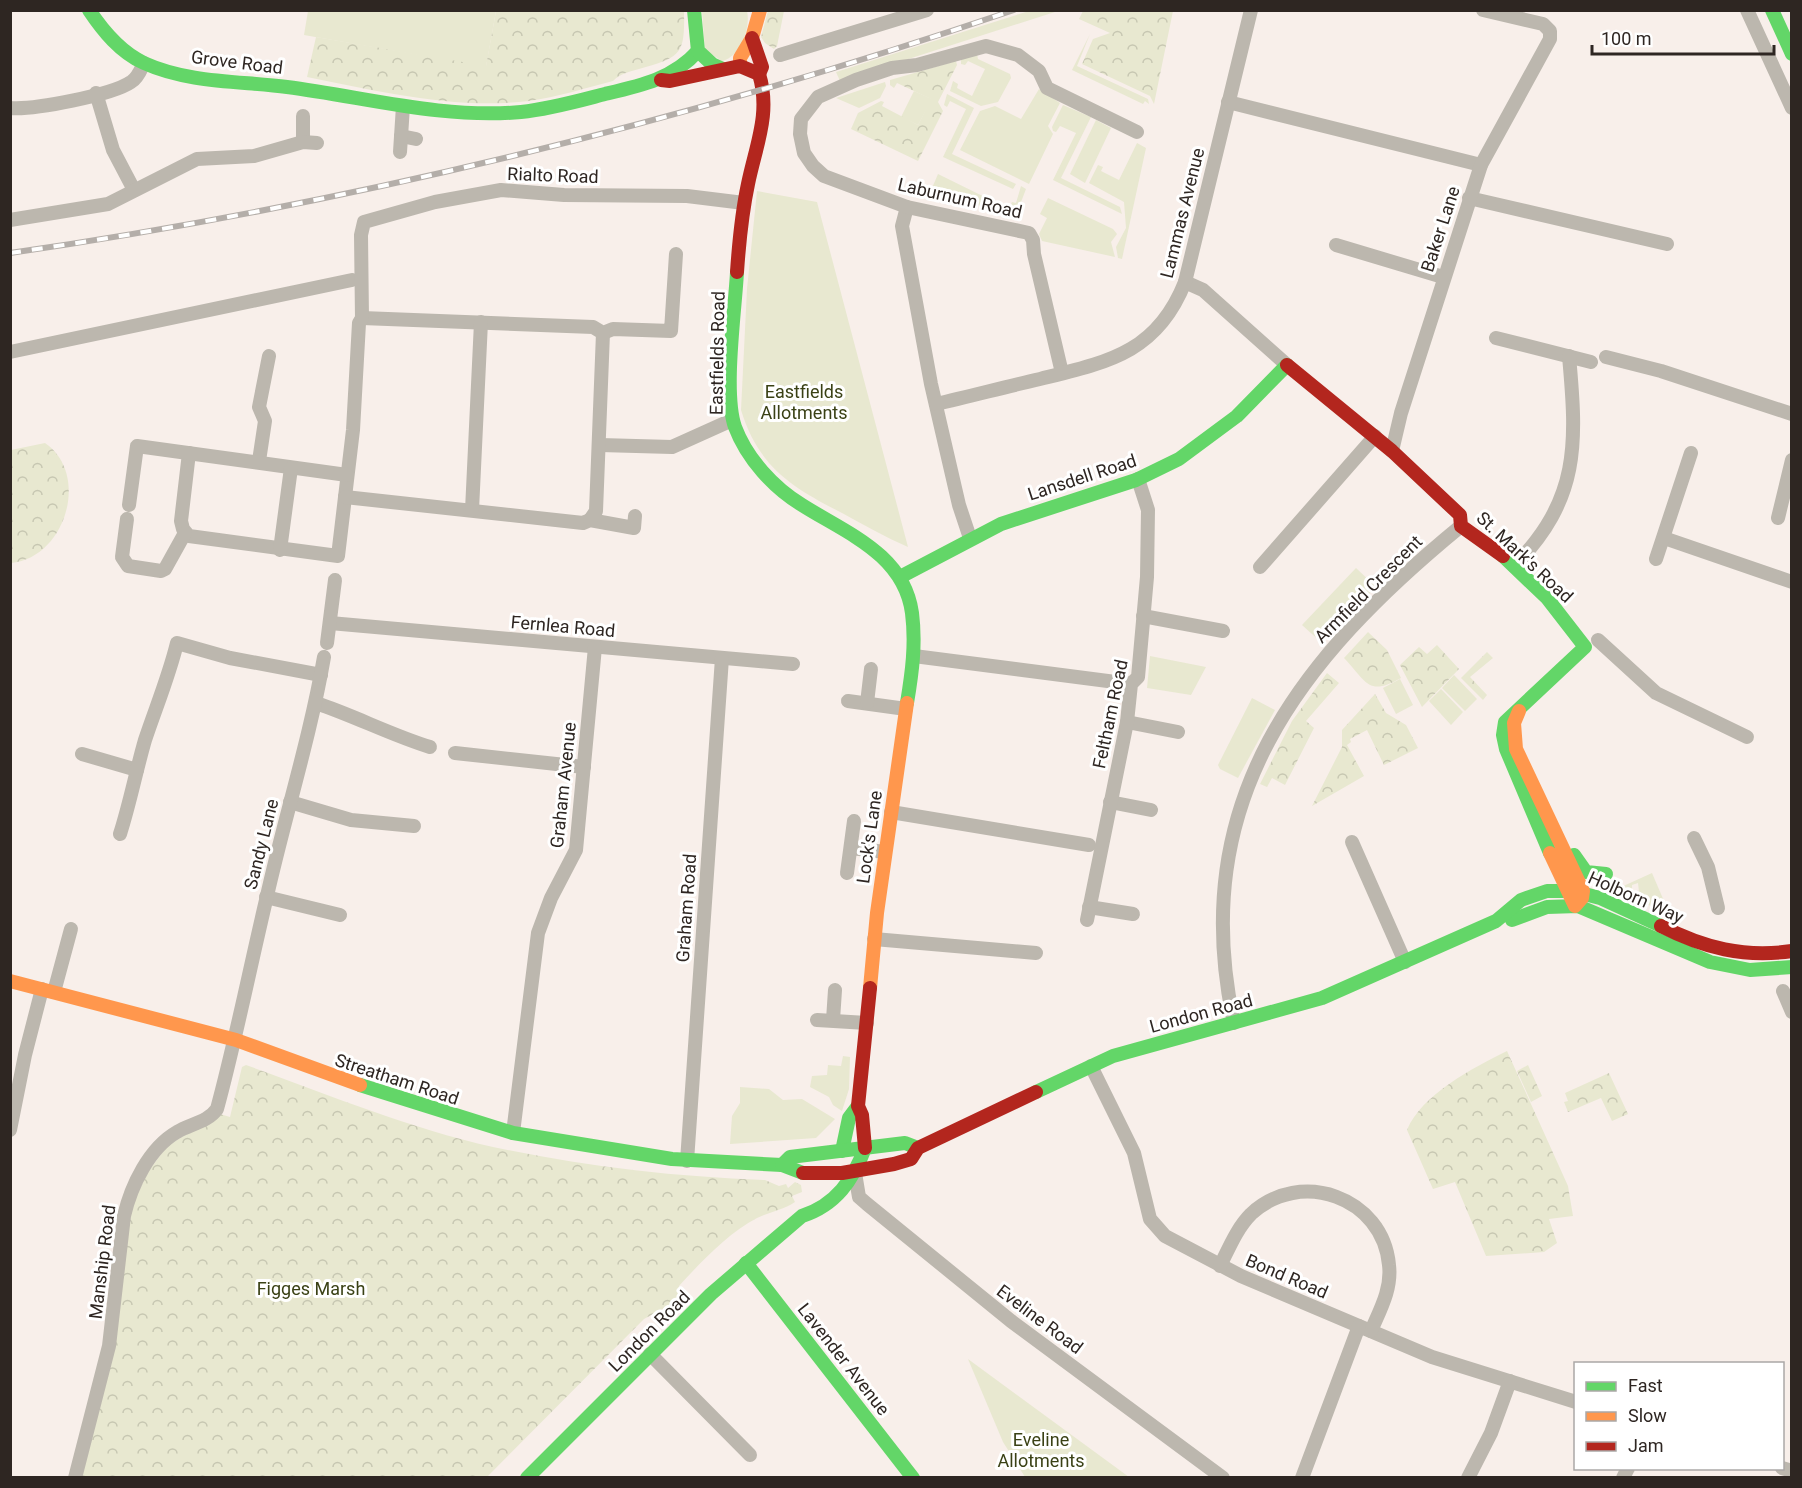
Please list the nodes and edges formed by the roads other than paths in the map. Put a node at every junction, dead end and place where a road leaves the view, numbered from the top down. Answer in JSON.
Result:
{"nodes":[{"id":1,"x":88,"y":10,"type":"edge"},
{"id":2,"x":694,"y":10,"type":"edge"},
{"id":3,"x":927,"y":10,"type":"edge"},
{"id":4,"x":1251,"y":10,"type":"edge"},
{"id":5,"x":1483,"y":10,"type":"edge"},
{"id":6,"x":1747,"y":10,"type":"edge"},
{"id":7,"x":1772,"y":10,"type":"edge"},
{"id":8,"x":756,"y":13,"type":"edge"},
{"id":9,"x":752,"y":38,"type":"junction"},
{"id":10,"x":698,"y":51,"type":"junction"},
{"id":11,"x":1791,"y":54,"type":"edge"},
{"id":12,"x":780,"y":55,"type":"dead end"},
{"id":13,"x":144,"y":63,"type":"junction"},
{"id":14,"x":740,"y":66,"type":"junction"},
{"id":15,"x":723,"y":69,"type":"junction"},
{"id":16,"x":759,"y":74,"type":"junction"},
{"id":17,"x":661,"y":80,"type":"junction"},
{"id":18,"x":96,"y":93,"type":"junction"},
{"id":19,"x":1228,"y":102,"type":"junction"},
{"id":20,"x":1790,"y":103,"type":"edge"},
{"id":21,"x":403,"y":106,"type":"junction"},
{"id":22,"x":10,"y":108,"type":"edge"},
{"id":23,"x":303,"y":116,"type":"dead end"},
{"id":24,"x":1137,"y":132,"type":"dead end"},
{"id":25,"x":401,"y":136,"type":"junction"},
{"id":26,"x":416,"y":138,"type":"dead end"},
{"id":27,"x":303,"y":142,"type":"junction"},
{"id":28,"x":318,"y":143,"type":"dead end"},
{"id":29,"x":400,"y":152,"type":"dead end"},
{"id":30,"x":1481,"y":165,"type":"junction"},
{"id":31,"x":134,"y":190,"type":"junction"},
{"id":32,"x":1469,"y":198,"type":"junction"},
{"id":33,"x":744,"y":203,"type":"junction"},
{"id":34,"x":907,"y":207,"type":"junction"},
{"id":35,"x":10,"y":220,"type":"edge"},
{"id":36,"x":1666,"y":244,"type":"dead end"},
{"id":37,"x":1336,"y":245,"type":"dead end"},
{"id":38,"x":676,"y":254,"type":"dead end"},
{"id":39,"x":357,"y":261,"type":"junction"},
{"id":40,"x":1443,"y":278,"type":"junction"},
{"id":41,"x":352,"y":280,"type":"junction"},
{"id":42,"x":1185,"y":282,"type":"junction"},
{"id":43,"x":352,"y":294,"type":"dead end"},
{"id":44,"x":362,"y":318,"type":"junction"},
{"id":45,"x":481,"y":322,"type":"junction"},
{"id":46,"x":603,"y":333,"type":"junction"},
{"id":47,"x":1496,"y":338,"type":"dead end"},
{"id":48,"x":10,"y":352,"type":"edge"},
{"id":49,"x":268,"y":356,"type":"dead end"},
{"id":50,"x":1569,"y":356,"type":"junction"},
{"id":51,"x":1606,"y":357,"type":"dead end"},
{"id":52,"x":1591,"y":362,"type":"dead end"},
{"id":53,"x":1287,"y":365,"type":"junction"},
{"id":54,"x":1062,"y":373,"type":"junction"},
{"id":55,"x":936,"y":404,"type":"junction"},
{"id":56,"x":1791,"y":414,"type":"edge"},
{"id":57,"x":732,"y":420,"type":"junction"},
{"id":58,"x":1375,"y":436,"type":"junction"},
{"id":59,"x":600,"y":445,"type":"junction"},
{"id":60,"x":1392,"y":451,"type":"junction"},
{"id":61,"x":189,"y":453,"type":"junction"},
{"id":62,"x":1691,"y":453,"type":"dead end"},
{"id":63,"x":1791,"y":460,"type":"edge"},
{"id":64,"x":260,"y":461,"type":"junction"},
{"id":65,"x":291,"y":468,"type":"junction"},
{"id":66,"x":347,"y":475,"type":"junction"},
{"id":67,"x":1138,"y":479,"type":"junction"},
{"id":68,"x":345,"y":497,"type":"junction"},
{"id":69,"x":1787,"y":497,"type":"edge"},
{"id":70,"x":472,"y":510,"type":"junction"},
{"id":71,"x":635,"y":516,"type":"dead end"},
{"id":72,"x":1778,"y":518,"type":"dead end"},
{"id":73,"x":590,"y":520,"type":"junction"},
{"id":74,"x":1461,"y":526,"type":"junction"},
{"id":75,"x":185,"y":533,"type":"junction"},
{"id":76,"x":970,"y":538,"type":"junction"},
{"id":77,"x":1664,"y":538,"type":"junction"},
{"id":78,"x":280,"y":550,"type":"junction"},
{"id":79,"x":1262,"y":559,"type":"dead end"},
{"id":80,"x":1656,"y":559,"type":"dead end"},
{"id":81,"x":1514,"y":566,"type":"junction"},
{"id":82,"x":900,"y":577,"type":"junction"},
{"id":83,"x":335,"y":580,"type":"dead end"},
{"id":84,"x":1791,"y":582,"type":"edge"},
{"id":85,"x":1143,"y":616,"type":"junction"},
{"id":86,"x":330,"y":623,"type":"junction"},
{"id":87,"x":1222,"y":631,"type":"dead end"},
{"id":88,"x":1598,"y":640,"type":"dead end"},
{"id":89,"x":595,"y":647,"type":"junction"},
{"id":90,"x":914,"y":656,"type":"junction"},
{"id":91,"x":722,"y":658,"type":"junction"},
{"id":92,"x":793,"y":664,"type":"dead end"},
{"id":93,"x":871,"y":669,"type":"dead end"},
{"id":94,"x":321,"y":675,"type":"junction"},
{"id":95,"x":1131,"y":684,"type":"junction"},
{"id":96,"x":848,"y":701,"type":"dead end"},
{"id":97,"x":316,"y":703,"type":"junction"},
{"id":98,"x":867,"y":704,"type":"junction"},
{"id":99,"x":906,"y":709,"type":"junction"},
{"id":100,"x":1519,"y":711,"type":"junction"},
{"id":101,"x":1127,"y":722,"type":"junction"},
{"id":102,"x":1178,"y":732,"type":"dead end"},
{"id":103,"x":1747,"y":737,"type":"dead end"},
{"id":104,"x":430,"y":747,"type":"dead end"},
{"id":105,"x":455,"y":753,"type":"dead end"},
{"id":106,"x":82,"y":754,"type":"dead end"},
{"id":107,"x":584,"y":767,"type":"junction"},
{"id":108,"x":137,"y":770,"type":"junction"},
{"id":109,"x":1534,"y":790,"type":"junction"},
{"id":110,"x":290,"y":802,"type":"junction"},
{"id":111,"x":1110,"y":802,"type":"junction"},
{"id":112,"x":1151,"y":810,"type":"dead end"},
{"id":113,"x":891,"y":812,"type":"junction"},
{"id":114,"x":854,"y":821,"type":"dead end"},
{"id":115,"x":414,"y":826,"type":"dead end"},
{"id":116,"x":120,"y":834,"type":"dead end"},
{"id":117,"x":1694,"y":837,"type":"dead end"},
{"id":118,"x":1352,"y":842,"type":"dead end"},
{"id":119,"x":1089,"y":845,"type":"dead end"},
{"id":120,"x":851,"y":848,"type":"junction"},
{"id":121,"x":885,"y":852,"type":"junction"},
{"id":122,"x":848,"y":873,"type":"dead end"},
{"id":123,"x":1606,"y":874,"type":"dead end"},
{"id":124,"x":1565,"y":888,"type":"junction"},
{"id":125,"x":1583,"y":891,"type":"junction"},
{"id":126,"x":266,"y":897,"type":"junction"},
{"id":127,"x":1575,"y":906,"type":"junction"},
{"id":128,"x":1718,"y":908,"type":"dead end"},
{"id":129,"x":1133,"y":914,"type":"dead end"},
{"id":130,"x":340,"y":915,"type":"dead end"},
{"id":131,"x":1496,"y":921,"type":"junction"},
{"id":132,"x":71,"y":929,"type":"dead end"},
{"id":133,"x":874,"y":939,"type":"junction"},
{"id":134,"x":1791,"y":951,"type":"edge"},
{"id":135,"x":1036,"y":953,"type":"dead end"},
{"id":136,"x":1404,"y":962,"type":"junction"},
{"id":137,"x":1791,"y":967,"type":"edge"},
{"id":138,"x":10,"y":981,"type":"edge"},
{"id":139,"x":835,"y":990,"type":"dead end"},
{"id":140,"x":48,"y":991,"type":"junction"},
{"id":141,"x":1783,"y":991,"type":"dead end"},
{"id":142,"x":1791,"y":1012,"type":"edge"},
{"id":143,"x":817,"y":1020,"type":"dead end"},
{"id":144,"x":833,"y":1020,"type":"junction"},
{"id":145,"x":867,"y":1023,"type":"junction"},
{"id":146,"x":1234,"y":1023,"type":"junction"},
{"id":147,"x":234,"y":1047,"type":"junction"},
{"id":148,"x":1091,"y":1066,"type":"junction"},
{"id":149,"x":858,"y":1106,"type":"junction"},
{"id":150,"x":10,"y":1130,"type":"edge"},
{"id":151,"x":513,"y":1132,"type":"junction"},
{"id":152,"x":865,"y":1148,"type":"junction"},
{"id":153,"x":918,"y":1148,"type":"junction"},
{"id":154,"x":842,"y":1151,"type":"junction"},
{"id":155,"x":687,"y":1161,"type":"junction"},
{"id":156,"x":782,"y":1165,"type":"junction"},
{"id":157,"x":855,"y":1173,"type":"junction"},
{"id":158,"x":836,"y":1174,"type":"junction"},
{"id":159,"x":802,"y":1216,"type":"junction"},
{"id":160,"x":746,"y":1263,"type":"junction"},
{"id":161,"x":1220,"y":1266,"type":"junction"},
{"id":162,"x":1365,"y":1328,"type":"junction"},
{"id":163,"x":650,"y":1354,"type":"junction"},
{"id":164,"x":1510,"y":1381,"type":"junction"},
{"id":165,"x":1574,"y":1402,"type":"edge"},
{"id":166,"x":750,"y":1455,"type":"dead end"},
{"id":167,"x":75,"y":1478,"type":"edge"},
{"id":168,"x":527,"y":1478,"type":"edge"},
{"id":169,"x":913,"y":1478,"type":"edge"},
{"id":170,"x":1222,"y":1478,"type":"edge"},
{"id":171,"x":1302,"y":1478,"type":"edge"},
{"id":172,"x":1468,"y":1478,"type":"edge"}],
"edges":[{"from":1,"to":13,"type":"street","name":"Grove Road"},
{"from":2,"to":10,"type":"street"},
{"from":3,"to":12,"type":"street"},
{"from":4,"to":19,"type":"street","name":"Lammas Avenue"},
{"from":5,"to":30,"type":"street","name":"Baker Lane"},
{"from":6,"to":20,"type":"street"},
{"from":7,"to":11,"type":"street"},
{"from":8,"to":9,"type":"street"},
{"from":9,"to":14,"type":"street"},
{"from":9,"to":16,"type":"street"},
{"from":10,"to":15,"type":"street"},
{"from":10,"to":17,"type":"street","name":"Grove Road"},
{"from":13,"to":18,"type":"street"},
{"from":13,"to":21,"type":"street","name":"Grove Road"},
{"from":14,"to":15,"type":"street","name":"Grove Road"},
{"from":14,"to":16,"type":"street"},
{"from":15,"to":17,"type":"street","name":"Grove Road"},
{"from":16,"to":33,"type":"street","name":"Eastfields Road"},
{"from":17,"to":21,"type":"street","name":"Grove Road"},
{"from":18,"to":22,"type":"street"},
{"from":18,"to":31,"type":"street"},
{"from":19,"to":30,"type":"street"},
{"from":19,"to":42,"type":"street","name":"Lammas Avenue"},
{"from":21,"to":25,"type":"street"},
{"from":23,"to":27,"type":"street"},
{"from":24,"to":34,"type":"street","name":"Laburnum Road"},
{"from":25,"to":26,"type":"street"},
{"from":25,"to":29,"type":"street"},
{"from":27,"to":28,"type":"street"},
{"from":27,"to":31,"type":"street"},
{"from":30,"to":32,"type":"street","name":"Baker Lane"},
{"from":31,"to":35,"type":"street"},
{"from":32,"to":36,"type":"street"},
{"from":32,"to":40,"type":"street","name":"Baker Lane"},
{"from":33,"to":39,"type":"street","name":"Rialto Road"},
{"from":33,"to":57,"type":"street","name":"Eastfields Road"},
{"from":34,"to":54,"type":"street","name":"Laburnum Road"},
{"from":34,"to":55,"type":"street"},
{"from":37,"to":40,"type":"street"},
{"from":38,"to":46,"type":"street"},
{"from":39,"to":41,"type":"street"},
{"from":39,"to":44,"type":"street"},
{"from":40,"to":60,"type":"street","name":"Baker Lane"},
{"from":41,"to":43,"type":"street"},
{"from":41,"to":48,"type":"street"},
{"from":42,"to":53,"type":"street"},
{"from":42,"to":54,"type":"street","name":"Lammas Avenue"},
{"from":44,"to":45,"type":"street"},
{"from":44,"to":66,"type":"street"},
{"from":45,"to":46,"type":"street"},
{"from":45,"to":70,"type":"street"},
{"from":46,"to":59,"type":"street"},
{"from":47,"to":50,"type":"street"},
{"from":49,"to":64,"type":"street"},
{"from":50,"to":52,"type":"street"},
{"from":50,"to":81,"type":"street"},
{"from":51,"to":56,"type":"street"},
{"from":53,"to":58,"type":"street","name":"St. Mark's Road"},
{"from":53,"to":67,"type":"street","name":"Lansdell Road"},
{"from":54,"to":55,"type":"street","name":"Lammas Avenue"},
{"from":55,"to":76,"type":"street"},
{"from":57,"to":59,"type":"street"},
{"from":57,"to":82,"type":"street","name":"Eastfields Road"},
{"from":58,"to":60,"type":"street","name":"St. Mark's Road"},
{"from":58,"to":79,"type":"street"},
{"from":59,"to":73,"type":"street"},
{"from":60,"to":74,"type":"street","name":"St. Mark's Road"},
{"from":61,"to":64,"type":"street"},
{"from":61,"to":75,"type":"street"},
{"from":61,"to":75,"type":"street"},
{"from":62,"to":77,"type":"street"},
{"from":63,"to":69,"type":"street"},
{"from":64,"to":65,"type":"street"},
{"from":65,"to":66,"type":"street"},
{"from":65,"to":78,"type":"street"},
{"from":66,"to":68,"type":"street"},
{"from":67,"to":76,"type":"street","name":"Lansdell Road"},
{"from":67,"to":85,"type":"street","name":"Feltham Road"},
{"from":68,"to":70,"type":"street"},
{"from":68,"to":78,"type":"street"},
{"from":69,"to":72,"type":"street"},
{"from":70,"to":73,"type":"street"},
{"from":71,"to":73,"type":"street"},
{"from":74,"to":81,"type":"street","name":"St. Mark's Road"},
{"from":74,"to":146,"type":"street","name":"Armfield Crescent"},
{"from":75,"to":78,"type":"street"},
{"from":76,"to":82,"type":"street","name":"Lansdell Road"},
{"from":77,"to":80,"type":"street"},
{"from":77,"to":84,"type":"street"},
{"from":81,"to":100,"type":"street","name":"St. Mark's Road"},
{"from":82,"to":90,"type":"street","name":"Lock's Lane"},
{"from":83,"to":86,"type":"street","name":"Sandy Lane"},
{"from":85,"to":87,"type":"street"},
{"from":85,"to":95,"type":"street","name":"Feltham Road"},
{"from":86,"to":89,"type":"street","name":"Fernlea Road"},
{"from":86,"to":94,"type":"street","name":"Sandy Lane"},
{"from":88,"to":103,"type":"street"},
{"from":89,"to":91,"type":"street","name":"Fernlea Road"},
{"from":89,"to":107,"type":"street","name":"Graham Avenue"},
{"from":90,"to":95,"type":"street"},
{"from":90,"to":99,"type":"street","name":"Lock's Lane"},
{"from":91,"to":92,"type":"street","name":"Fernlea Road"},
{"from":91,"to":155,"type":"street","name":"Graham Road"},
{"from":93,"to":98,"type":"street"},
{"from":94,"to":97,"type":"street","name":"Sandy Lane"},
{"from":94,"to":108,"type":"street"},
{"from":95,"to":101,"type":"street","name":"Feltham Road"},
{"from":96,"to":98,"type":"street"},
{"from":97,"to":104,"type":"street"},
{"from":97,"to":110,"type":"street","name":"Sandy Lane"},
{"from":98,"to":99,"type":"street"},
{"from":99,"to":113,"type":"street","name":"Lock's Lane"},
{"from":100,"to":109,"type":"street"},
{"from":100,"to":124,"type":"street","name":"St. Mark's Road"},
{"from":101,"to":102,"type":"street"},
{"from":101,"to":111,"type":"street","name":"Feltham Road"},
{"from":105,"to":107,"type":"street"},
{"from":106,"to":108,"type":"street"},
{"from":107,"to":151,"type":"street","name":"Graham Avenue"},
{"from":108,"to":116,"type":"street"},
{"from":109,"to":123,"type":"street"},
{"from":109,"to":125,"type":"street"},
{"from":110,"to":115,"type":"street"},
{"from":110,"to":126,"type":"street","name":"Sandy Lane"},
{"from":111,"to":112,"type":"street"},
{"from":111,"to":129,"type":"street","name":"Feltham Road"},
{"from":113,"to":119,"type":"street"},
{"from":113,"to":121,"type":"street","name":"Lock's Lane"},
{"from":114,"to":120,"type":"street"},
{"from":117,"to":128,"type":"street"},
{"from":118,"to":136,"type":"street"},
{"from":120,"to":121,"type":"street"},
{"from":120,"to":122,"type":"street"},
{"from":121,"to":133,"type":"street","name":"Lock's Lane"},
{"from":124,"to":125,"type":"street","name":"Holborn Way"},
{"from":124,"to":127,"type":"street","name":"St. Mark's Road"},
{"from":124,"to":131,"type":"street","name":"Holborn Way"},
{"from":125,"to":127,"type":"street"},
{"from":125,"to":134,"type":"street","name":"Holborn Way"},
{"from":126,"to":130,"type":"street"},
{"from":126,"to":147,"type":"street","name":"Sandy Lane"},
{"from":127,"to":131,"type":"street","name":"Holborn Way"},
{"from":127,"to":137,"type":"street","name":"Holborn Way"},
{"from":131,"to":136,"type":"street","name":"London Road"},
{"from":132,"to":140,"type":"street"},
{"from":133,"to":135,"type":"street"},
{"from":133,"to":145,"type":"street","name":"Lock's Lane"},
{"from":136,"to":146,"type":"street","name":"London Road"},
{"from":138,"to":140,"type":"street","name":"Streatham Road"},
{"from":139,"to":144,"type":"street"},
{"from":140,"to":147,"type":"street","name":"Streatham Road"},
{"from":140,"to":150,"type":"street"},
{"from":141,"to":142,"type":"street"},
{"from":143,"to":144,"type":"street"},
{"from":144,"to":145,"type":"street"},
{"from":145,"to":149,"type":"street","name":"Lock's Lane"},
{"from":146,"to":148,"type":"street","name":"London Road"},
{"from":147,"to":151,"type":"street","name":"Streatham Road"},
{"from":147,"to":167,"type":"street","name":"Manship Road"},
{"from":148,"to":153,"type":"street","name":"London Road"},
{"from":148,"to":161,"type":"street","name":"Bond Road"},
{"from":149,"to":152,"type":"street","name":"Lock's Lane"},
{"from":149,"to":154,"type":"street","name":"Lock's Lane"},
{"from":151,"to":155,"type":"street","name":"Streatham Road"},
{"from":152,"to":153,"type":"street"},
{"from":152,"to":154,"type":"street","name":"Streatham Road"},
{"from":152,"to":157,"type":"street"},
{"from":153,"to":157,"type":"street","name":"London Road"},
{"from":154,"to":156,"type":"street","name":"Streatham Road"},
{"from":154,"to":158,"type":"street","name":"Lock's Lane"},
{"from":155,"to":156,"type":"street","name":"Streatham Road"},
{"from":156,"to":158,"type":"street","name":"Streatham Road"},
{"from":157,"to":158,"type":"street","name":"Streatham Road"},
{"from":157,"to":159,"type":"street","name":"London Road"},
{"from":157,"to":170,"type":"street","name":"Eveline Road"},
{"from":158,"to":159,"type":"street","name":"London Road"},
{"from":159,"to":160,"type":"street","name":"London Road"},
{"from":160,"to":163,"type":"street","name":"London Road"},
{"from":160,"to":169,"type":"street","name":"Lavender Avenue"},
{"from":161,"to":162,"type":"street","name":"Bond Road"},
{"from":161,"to":162,"type":"street"},
{"from":162,"to":164,"type":"street","name":"Bond Road"},
{"from":162,"to":171,"type":"street"},
{"from":163,"to":166,"type":"street"},
{"from":163,"to":168,"type":"street","name":"London Road"},
{"from":164,"to":165,"type":"street","name":"Bond Road"},
{"from":164,"to":172,"type":"street"}]}
